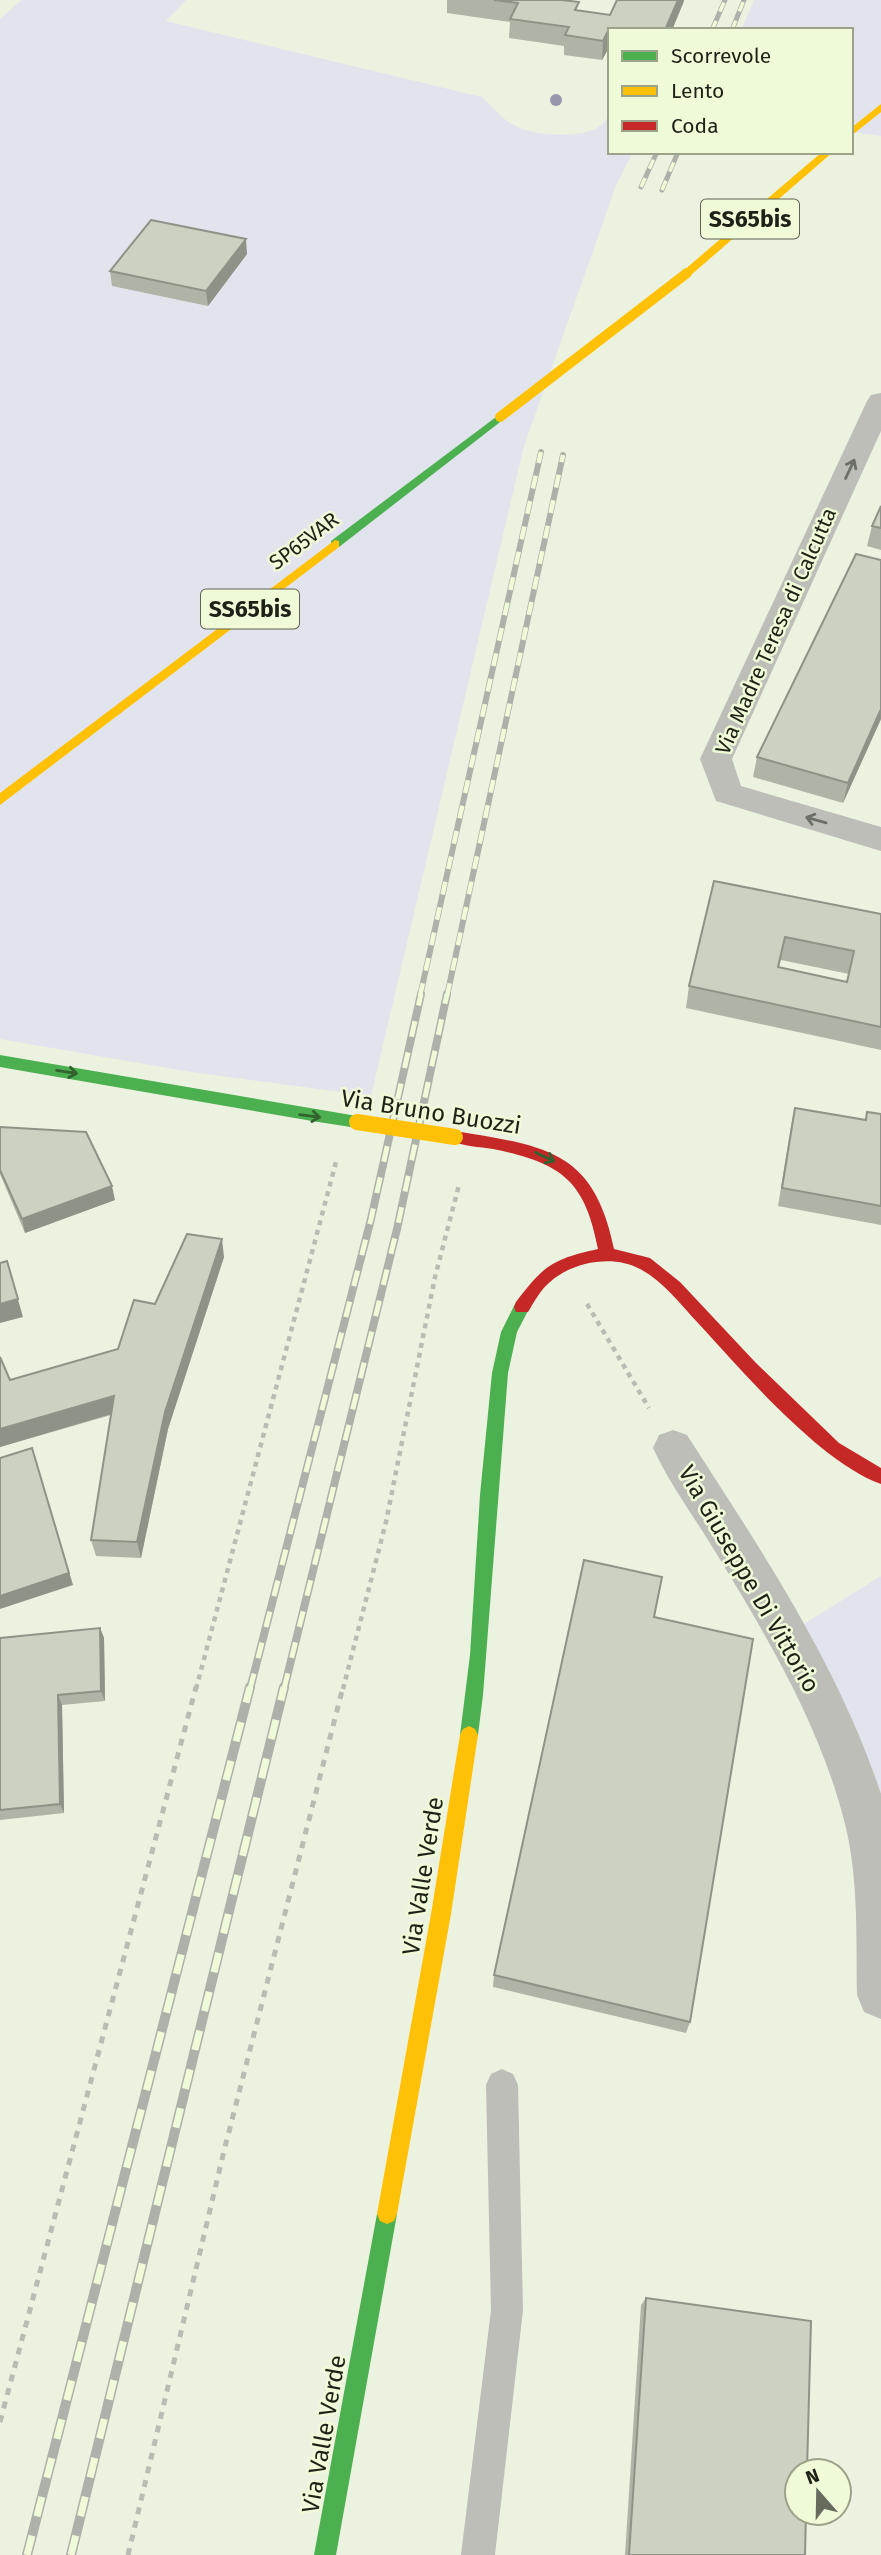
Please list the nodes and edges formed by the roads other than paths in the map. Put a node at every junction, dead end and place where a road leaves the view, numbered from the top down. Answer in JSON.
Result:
{"nodes":[{"id":1,"x":881,"y":107,"type":"edge"},
{"id":2,"x":853,"y":131,"type":"edge"},
{"id":3,"x":826,"y":154,"type":"edge"},
{"id":4,"x":881,"y":401,"type":"edge"},
{"id":5,"x":0,"y":800,"type":"edge"},
{"id":6,"x":881,"y":839,"type":"edge"},
{"id":7,"x":0,"y":1061,"type":"edge"},
{"id":8,"x":607,"y":1254,"type":"junction"},
{"id":9,"x":673,"y":1448,"type":"road end"},
{"id":10,"x":881,"y":1477,"type":"edge"},
{"id":11,"x":881,"y":1995,"type":"edge"},
{"id":12,"x":502,"y":2085,"type":"dead end"},
{"id":13,"x":325,"y":2555,"type":"edge"},
{"id":14,"x":478,"y":2555,"type":"edge"}],
"edges":[{"from":1,"to":2,"type":"street"},
{"from":3,"to":5,"type":"street","name":"SP65VAR","number":"SS65bis","bridge":true},
{"from":6,"to":4,"type":"street","name":"Via Madre Teresa di Calcutta","one_way":true},
{"from":7,"to":8,"type":"street","name":"Via Bruno Buozzi","one_way":true,"bridge":true},
{"from":8,"to":10,"type":"street"},
{"from":8,"to":13,"type":"street","name":"Via Valle Verde"},
{"from":9,"to":11,"type":"street","name":"Via Giuseppe Di Vittorio"},
{"from":12,"to":14,"type":"lane"}]}
